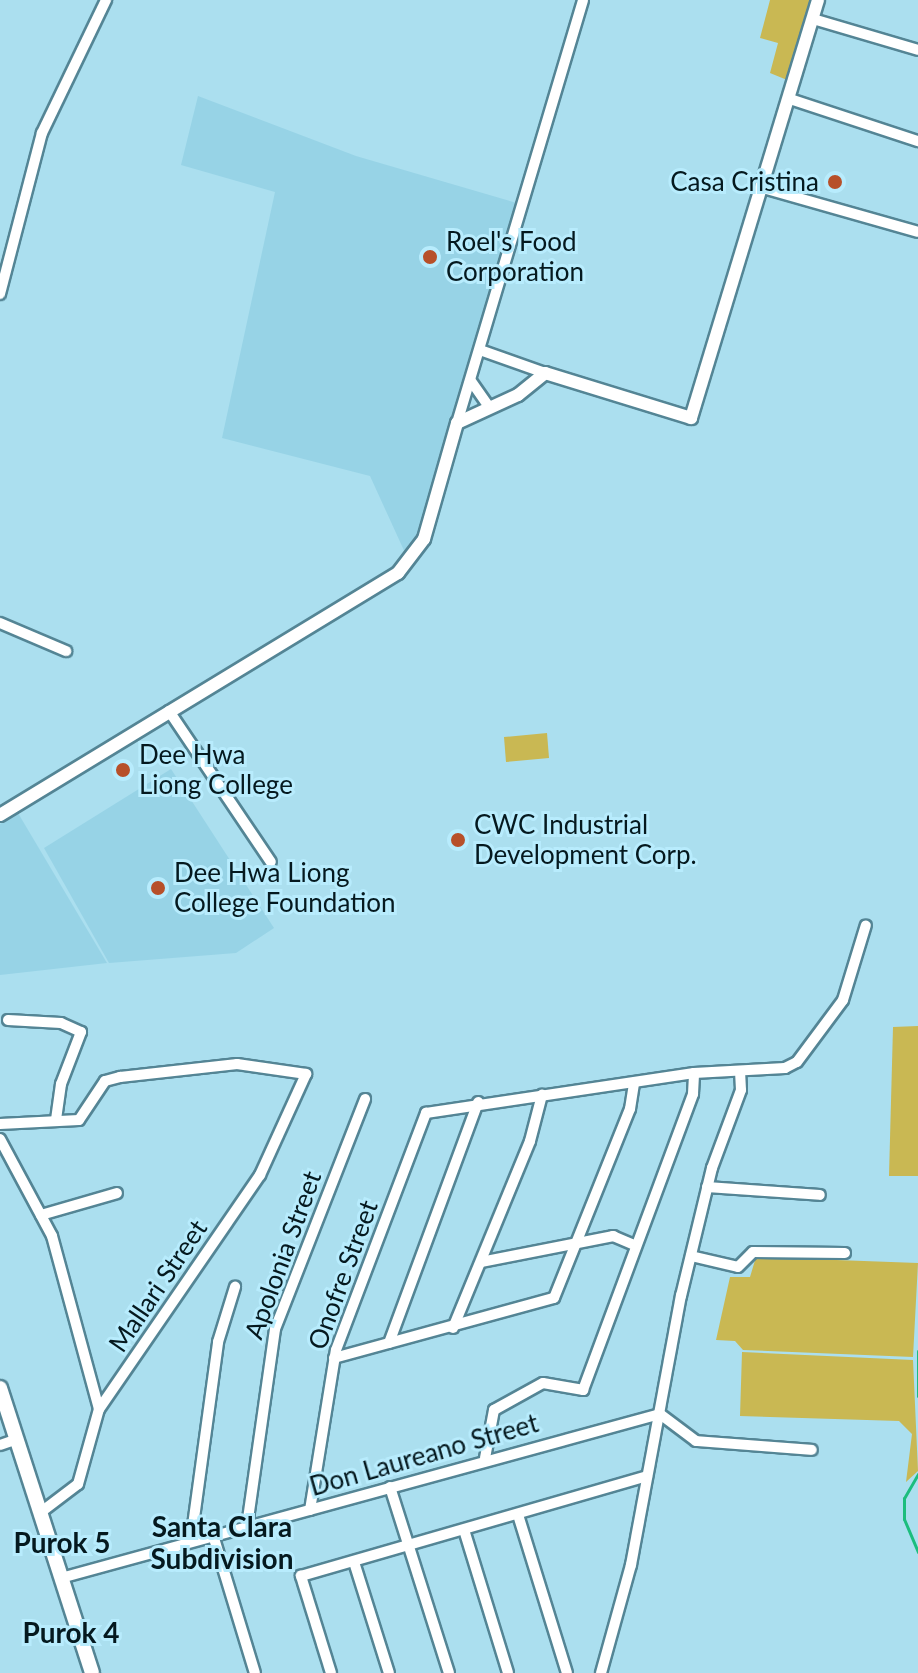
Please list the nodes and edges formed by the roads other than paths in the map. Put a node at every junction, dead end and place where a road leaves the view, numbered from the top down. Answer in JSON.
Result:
{"nodes":[{"id":1,"x":106,"y":0,"type":"edge"},
{"id":2,"x":583,"y":0,"type":"edge"},
{"id":3,"x":818,"y":0,"type":"edge"},
{"id":4,"x":813,"y":19,"type":"junction"},
{"id":5,"x":918,"y":50,"type":"edge"},
{"id":6,"x":790,"y":99,"type":"junction"},
{"id":7,"x":918,"y":141,"type":"edge"},
{"id":8,"x":763,"y":188,"type":"junction"},
{"id":9,"x":918,"y":232,"type":"edge"},
{"id":10,"x":0,"y":294,"type":"edge"},
{"id":11,"x":480,"y":350,"type":"junction"},
{"id":12,"x":545,"y":373,"type":"junction"},
{"id":13,"x":471,"y":381,"type":"junction"},
{"id":14,"x":490,"y":408,"type":"junction"},
{"id":15,"x":457,"y":423,"type":"junction"},
{"id":16,"x":0,"y":623,"type":"edge"},
{"id":17,"x":66,"y":651,"type":"dead end"},
{"id":18,"x":169,"y":711,"type":"junction"},
{"id":19,"x":0,"y":815,"type":"edge"},
{"id":20,"x":271,"y":862,"type":"dead end"},
{"id":21,"x":866,"y":925,"type":"dead end"},
{"id":22,"x":8,"y":1020,"type":"dead end"},
{"id":23,"x":740,"y":1071,"type":"junction"},
{"id":24,"x":694,"y":1073,"type":"junction"},
{"id":25,"x":634,"y":1084,"type":"junction"},
{"id":26,"x":542,"y":1095,"type":"junction"},
{"id":27,"x":365,"y":1099,"type":"dead end"},
{"id":28,"x":478,"y":1102,"type":"junction"},
{"id":29,"x":56,"y":1120,"type":"junction"},
{"id":30,"x":0,"y":1124,"type":"edge"},
{"id":31,"x":0,"y":1139,"type":"edge"},
{"id":32,"x":707,"y":1187,"type":"junction"},
{"id":33,"x":117,"y":1193,"type":"dead end"},
{"id":34,"x":820,"y":1195,"type":"dead end"},
{"id":35,"x":41,"y":1215,"type":"junction"},
{"id":36,"x":577,"y":1244,"type":"junction"},
{"id":37,"x":636,"y":1246,"type":"junction"},
{"id":38,"x":845,"y":1253,"type":"dead end"},
{"id":39,"x":691,"y":1256,"type":"junction"},
{"id":40,"x":481,"y":1262,"type":"junction"},
{"id":41,"x":235,"y":1287,"type":"dead end"},
{"id":42,"x":453,"y":1328,"type":"junction"},
{"id":43,"x":389,"y":1343,"type":"junction"},
{"id":44,"x":334,"y":1358,"type":"junction"},
{"id":45,"x":0,"y":1388,"type":"edge"},
{"id":46,"x":99,"y":1409,"type":"junction"},
{"id":47,"x":660,"y":1414,"type":"junction"},
{"id":48,"x":17,"y":1439,"type":"junction"},
{"id":49,"x":0,"y":1445,"type":"edge"},
{"id":50,"x":812,"y":1450,"type":"dead end"},
{"id":51,"x":485,"y":1458,"type":"junction"},
{"id":52,"x":647,"y":1476,"type":"junction"},
{"id":53,"x":390,"y":1487,"type":"junction"},
{"id":54,"x":310,"y":1510,"type":"junction"},
{"id":55,"x":40,"y":1513,"type":"junction"},
{"id":56,"x":519,"y":1518,"type":"junction"},
{"id":57,"x":247,"y":1526,"type":"junction"},
{"id":58,"x":465,"y":1533,"type":"junction"},
{"id":59,"x":213,"y":1535,"type":"junction"},
{"id":60,"x":191,"y":1540,"type":"junction"},
{"id":61,"x":409,"y":1544,"type":"junction"},
{"id":62,"x":354,"y":1562,"type":"junction"},
{"id":63,"x":61,"y":1578,"type":"junction"},
{"id":64,"x":92,"y":1673,"type":"edge"},
{"id":65,"x":255,"y":1673,"type":"edge"},
{"id":66,"x":331,"y":1673,"type":"edge"},
{"id":67,"x":389,"y":1673,"type":"edge"},
{"id":68,"x":449,"y":1673,"type":"edge"},
{"id":69,"x":508,"y":1673,"type":"edge"},
{"id":70,"x":567,"y":1673,"type":"edge"},
{"id":71,"x":601,"y":1673,"type":"edge"}],
"edges":[{"from":1,"to":10,"type":"street"},
{"from":2,"to":11,"type":"street"},
{"from":3,"to":4,"type":"street"},
{"from":4,"to":5,"type":"street"},
{"from":4,"to":6,"type":"street"},
{"from":6,"to":7,"type":"street"},
{"from":6,"to":8,"type":"street"},
{"from":8,"to":9,"type":"street"},
{"from":8,"to":12,"type":"street"},
{"from":11,"to":12,"type":"street"},
{"from":11,"to":13,"type":"street"},
{"from":12,"to":14,"type":"street"},
{"from":13,"to":14,"type":"street"},
{"from":13,"to":15,"type":"street"},
{"from":14,"to":15,"type":"street"},
{"from":15,"to":18,"type":"street"},
{"from":16,"to":17,"type":"street"},
{"from":18,"to":19,"type":"street"},
{"from":18,"to":20,"type":"street"},
{"from":21,"to":23,"type":"street"},
{"from":22,"to":29,"type":"street"},
{"from":23,"to":24,"type":"street"},
{"from":23,"to":32,"type":"street"},
{"from":24,"to":25,"type":"street"},
{"from":24,"to":37,"type":"street"},
{"from":25,"to":26,"type":"street"},
{"from":25,"to":36,"type":"street"},
{"from":26,"to":28,"type":"street"},
{"from":26,"to":40,"type":"street"},
{"from":27,"to":57,"type":"street","name":"Apolonia Street"},
{"from":28,"to":43,"type":"street"},
{"from":28,"to":44,"type":"street","name":"Onofre Street"},
{"from":29,"to":30,"type":"street"},
{"from":29,"to":46,"type":"street","name":"Mallari Street"},
{"from":31,"to":35,"type":"street"},
{"from":32,"to":34,"type":"street"},
{"from":32,"to":39,"type":"street"},
{"from":33,"to":35,"type":"street"},
{"from":35,"to":46,"type":"street"},
{"from":36,"to":37,"type":"street"},
{"from":36,"to":40,"type":"street"},
{"from":36,"to":42,"type":"street"},
{"from":37,"to":51,"type":"street"},
{"from":38,"to":39,"type":"street"},
{"from":39,"to":47,"type":"street"},
{"from":40,"to":42,"type":"street"},
{"from":41,"to":60,"type":"street"},
{"from":42,"to":43,"type":"street"},
{"from":43,"to":44,"type":"street"},
{"from":44,"to":54,"type":"street","name":"Onofre Street"},
{"from":45,"to":48,"type":"main road"},
{"from":46,"to":55,"type":"street","name":"Mallari Street"},
{"from":47,"to":50,"type":"street"},
{"from":47,"to":51,"type":"street","name":"Don Laureano Street"},
{"from":47,"to":52,"type":"street"},
{"from":48,"to":49,"type":"street"},
{"from":48,"to":55,"type":"main road"},
{"from":51,"to":53,"type":"street","name":"Don Laureano Street"},
{"from":52,"to":56,"type":"street"},
{"from":52,"to":71,"type":"street"},
{"from":53,"to":54,"type":"street","name":"Don Laureano Street"},
{"from":53,"to":61,"type":"street"},
{"from":54,"to":57,"type":"street","name":"Don Laureano Street"},
{"from":55,"to":63,"type":"main road"},
{"from":56,"to":58,"type":"street"},
{"from":56,"to":70,"type":"street"},
{"from":57,"to":59,"type":"street","name":"Don Laureano Street"},
{"from":58,"to":61,"type":"street"},
{"from":58,"to":69,"type":"street"},
{"from":59,"to":60,"type":"street","name":"Don Laureano Street"},
{"from":59,"to":65,"type":"street"},
{"from":60,"to":63,"type":"street","name":"Don Laureano Street"},
{"from":61,"to":62,"type":"street"},
{"from":61,"to":68,"type":"street"},
{"from":62,"to":66,"type":"street"},
{"from":62,"to":67,"type":"street"},
{"from":63,"to":64,"type":"main road"}]}
